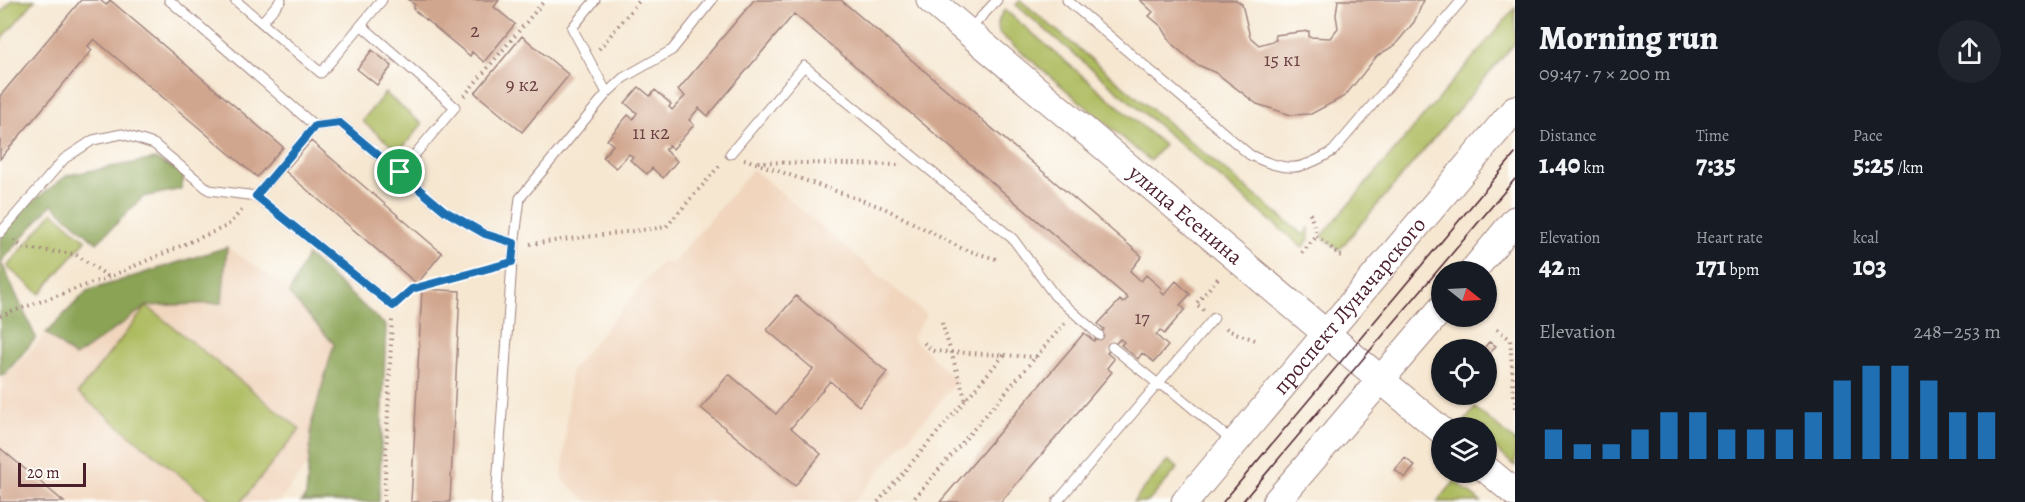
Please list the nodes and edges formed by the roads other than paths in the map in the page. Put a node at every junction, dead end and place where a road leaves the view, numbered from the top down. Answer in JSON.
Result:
{"nodes":[{"id":1,"x":169,"y":0,"type":"edge"},
{"id":2,"x":235,"y":0,"type":"edge"},
{"id":3,"x":281,"y":0,"type":"edge"},
{"id":4,"x":382,"y":0,"type":"edge"},
{"id":5,"x":595,"y":0,"type":"edge"},
{"id":6,"x":712,"y":0,"type":"edge"},
{"id":7,"x":930,"y":0,"type":"edge"},
{"id":8,"x":997,"y":0,"type":"edge"},
{"id":9,"x":1067,"y":0,"type":"edge"},
{"id":10,"x":1462,"y":0,"type":"edge"},
{"id":11,"x":262,"y":22,"type":"junction"},
{"id":12,"x":361,"y":25,"type":"junction"},
{"id":13,"x":968,"y":32,"type":"junction"},
{"id":14,"x":607,"y":93,"type":"junction"},
{"id":15,"x":1515,"y":109,"type":"edge"},
{"id":16,"x":315,"y":126,"type":"junction"},
{"id":17,"x":730,"y":154,"type":"road end"},
{"id":18,"x":400,"y":172,"type":"junction"},
{"id":19,"x":256,"y":196,"type":"junction"},
{"id":20,"x":1515,"y":220,"type":"edge"},
{"id":21,"x":1,"y":232,"type":"edge"},
{"id":22,"x":514,"y":243,"type":"junction"},
{"id":23,"x":1481,"y":261,"type":"edge"},
{"id":24,"x":393,"y":306,"type":"road end"},
{"id":25,"x":1214,"y":318,"type":"road end"},
{"id":26,"x":1431,"y":321,"type":"edge"},
{"id":27,"x":1326,"y":333,"type":"junction"},
{"id":28,"x":1099,"y":335,"type":"dead end"},
{"id":29,"x":1112,"y":347,"type":"dead end"},
{"id":30,"x":1380,"y":379,"type":"junction"},
{"id":31,"x":1158,"y":384,"type":"junction"},
{"id":32,"x":1431,"y":422,"type":"edge"},
{"id":33,"x":1234,"y":442,"type":"junction"},
{"id":34,"x":1497,"y":478,"type":"edge"},
{"id":35,"x":1515,"y":493,"type":"edge"},
{"id":36,"x":496,"y":502,"type":"edge"},
{"id":37,"x":1057,"y":502,"type":"edge"},
{"id":38,"x":1185,"y":502,"type":"edge"},
{"id":39,"x":1276,"y":502,"type":"edge"}],
"edges":[{"from":1,"to":16,"type":"lane"},
{"from":2,"to":11,"type":"lane"},
{"from":3,"to":11,"type":"lane"},
{"from":4,"to":12,"type":"lane"},
{"from":5,"to":14,"type":"lane"},
{"from":6,"to":14,"type":"lane"},
{"from":7,"to":13,"type":"main road","name":"улица Есенина"},
{"from":8,"to":13,"type":"lane"},
{"from":9,"to":10,"type":"lane"},
{"from":11,"to":12,"type":"lane"},
{"from":12,"to":18,"type":"lane"},
{"from":13,"to":27,"type":"main road","name":"улица Есенина"},
{"from":14,"to":22,"type":"lane"},
{"from":15,"to":27,"type":"main road","name":"проспект Луначарского"},
{"from":16,"to":18,"type":"lane"},
{"from":16,"to":19,"type":"lane"},
{"from":17,"to":28,"type":"lane"},
{"from":18,"to":22,"type":"lane"},
{"from":19,"to":21,"type":"lane"},
{"from":19,"to":24,"type":"lane"},
{"from":20,"to":23,"type":"main road"},
{"from":22,"to":36,"type":"lane"},
{"from":25,"to":31,"type":"lane"},
{"from":26,"to":30,"type":"main road"},
{"from":27,"to":30,"type":"main road","name":"улица Есенина"},
{"from":27,"to":33,"type":"main road","name":"проспект Луначарского"},
{"from":29,"to":31,"type":"lane"},
{"from":30,"to":32,"type":"main road","name":"улица Есенина"},
{"from":30,"to":39,"type":"main road"},
{"from":31,"to":33,"type":"lane"},
{"from":31,"to":37,"type":"lane"},
{"from":33,"to":38,"type":"main road","name":"проспект Луначарского"},
{"from":34,"to":35,"type":"main road"}]}
